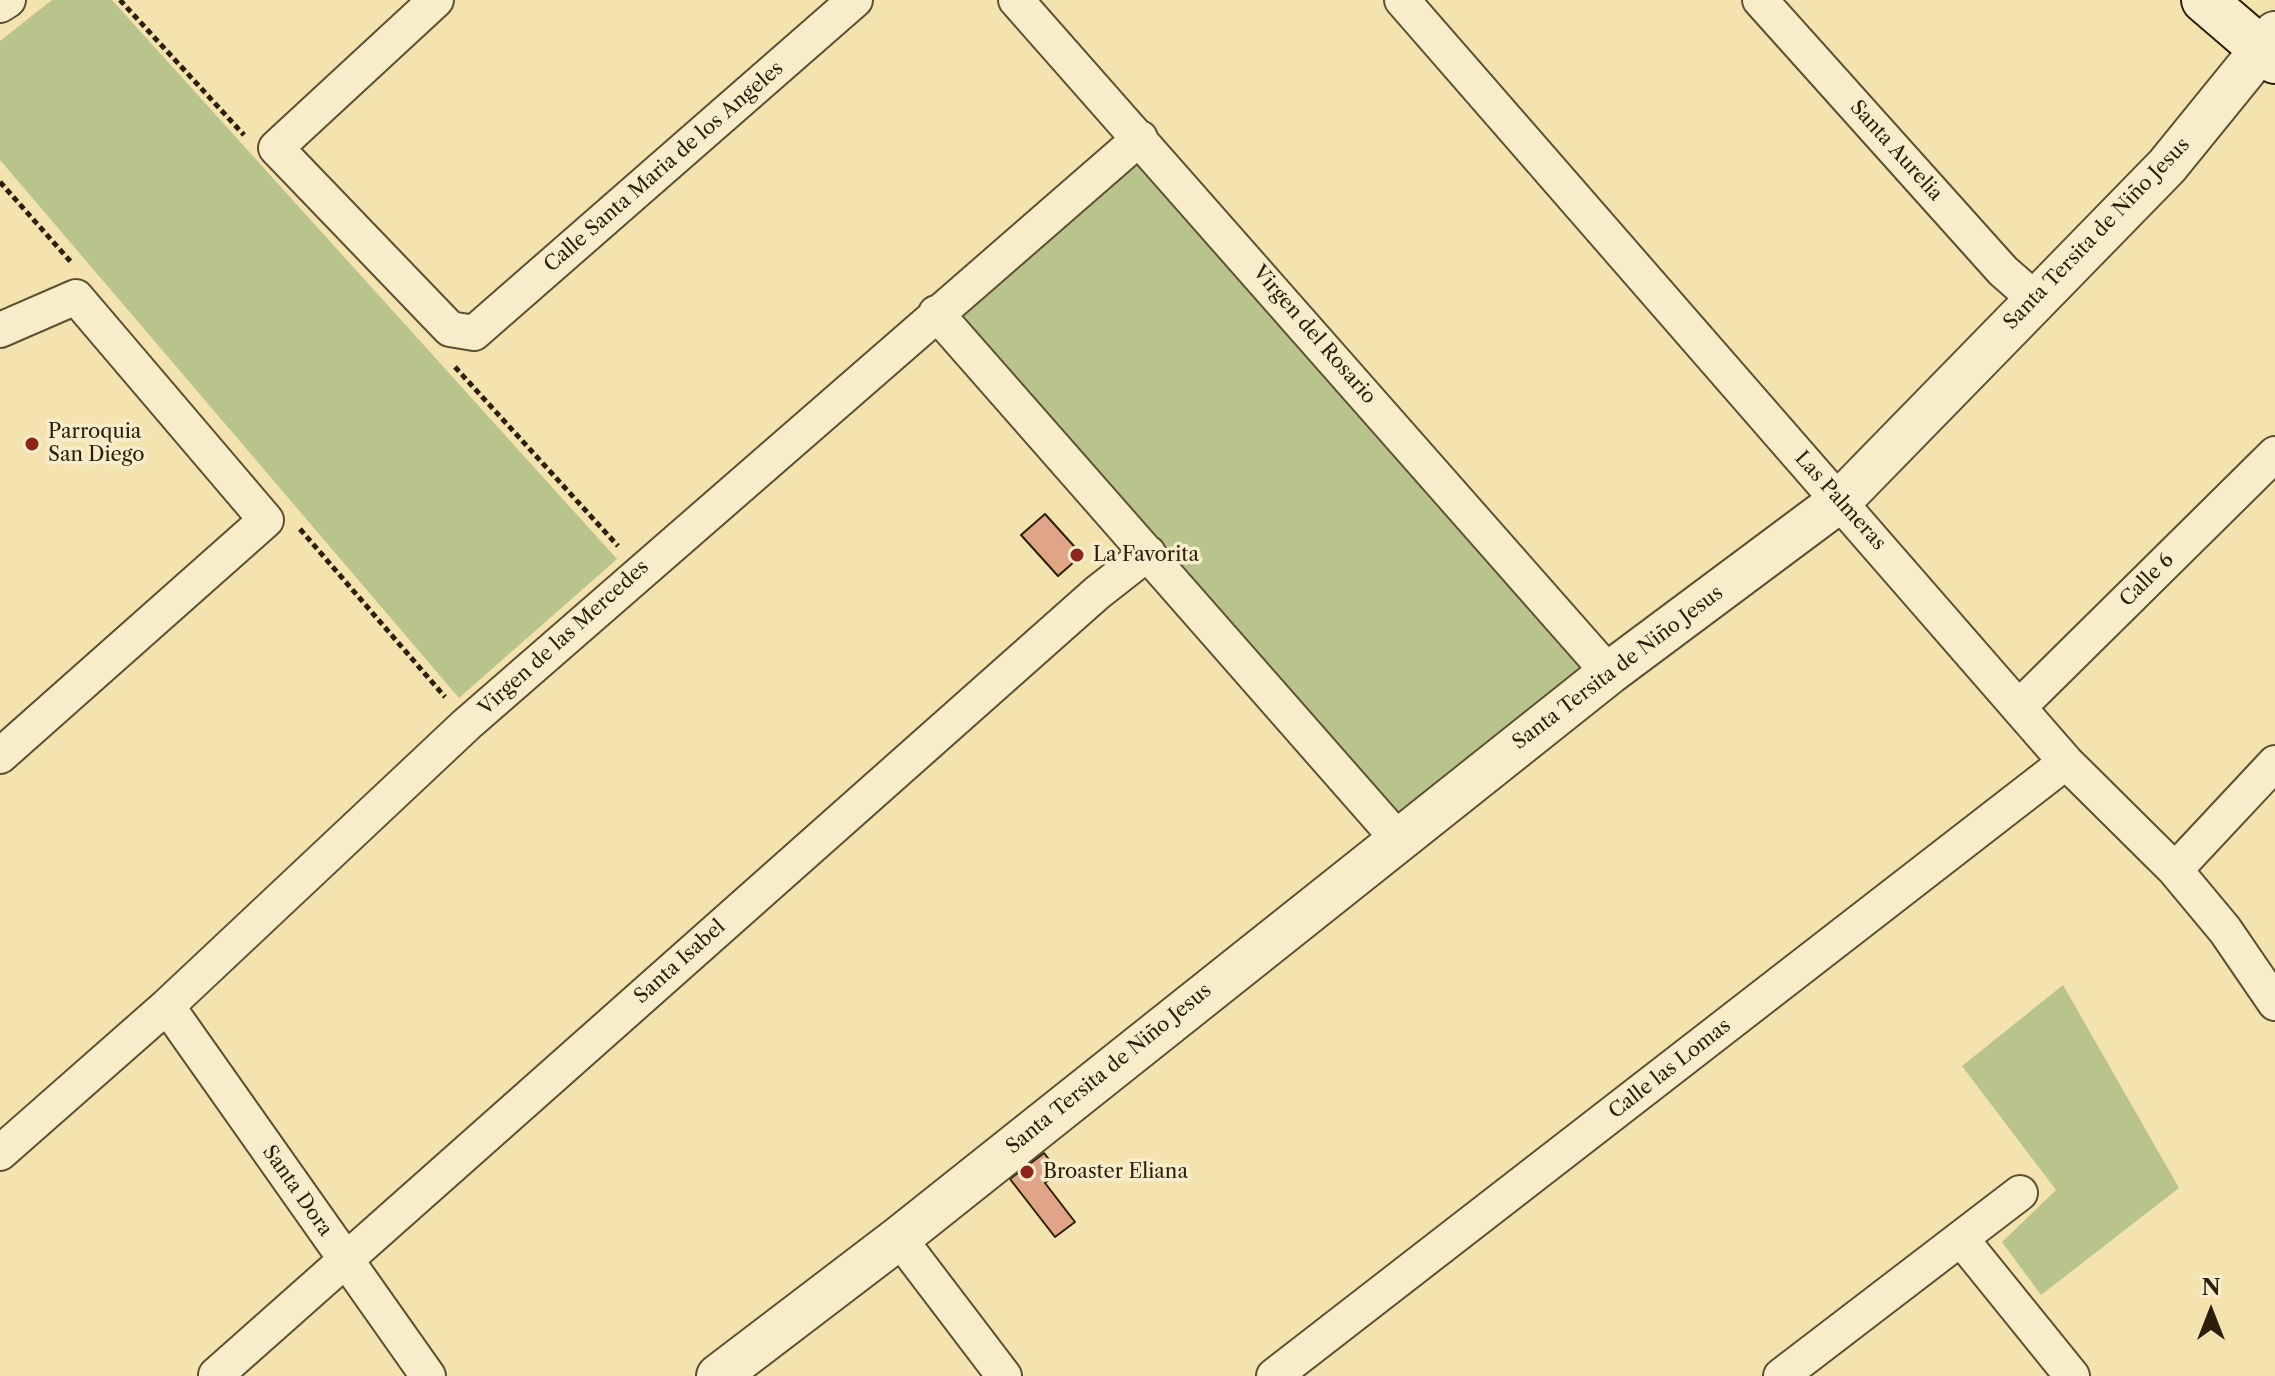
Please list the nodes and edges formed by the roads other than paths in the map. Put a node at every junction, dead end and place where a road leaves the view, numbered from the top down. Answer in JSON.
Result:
{"nodes":[{"id":1,"x":8,"y":0,"type":"edge"},
{"id":2,"x":436,"y":0,"type":"edge"},
{"id":3,"x":855,"y":0,"type":"edge"},
{"id":4,"x":1016,"y":0,"type":"edge"},
{"id":5,"x":1402,"y":0,"type":"edge"},
{"id":6,"x":1760,"y":0,"type":"edge"},
{"id":7,"x":2204,"y":0,"type":"edge"},
{"id":8,"x":0,"y":5,"type":"edge"},
{"id":9,"x":2271,"y":48,"type":"edge"},
{"id":10,"x":1140,"y":138,"type":"junction"},
{"id":11,"x":2035,"y":299,"type":"junction"},
{"id":12,"x":936,"y":313,"type":"junction"},
{"id":13,"x":0,"y":330,"type":"edge"},
{"id":14,"x":2275,"y":454,"type":"edge"},
{"id":15,"x":1841,"y":500,"type":"junction"},
{"id":16,"x":1148,"y":553,"type":"junction"},
{"id":17,"x":1609,"y":673,"type":"junction"},
{"id":18,"x":2019,"y":707,"type":"junction"},
{"id":19,"x":0,"y":756,"type":"edge"},
{"id":20,"x":2066,"y":762,"type":"junction"},
{"id":21,"x":2275,"y":763,"type":"edge"},
{"id":22,"x":1397,"y":838,"type":"junction"},
{"id":23,"x":2175,"y":870,"type":"junction"},
{"id":24,"x":2275,"y":1003,"type":"edge"},
{"id":25,"x":167,"y":1006,"type":"junction"},
{"id":26,"x":0,"y":1153,"type":"edge"},
{"id":27,"x":2020,"y":1193,"type":"dead end"},
{"id":28,"x":899,"y":1238,"type":"junction"},
{"id":29,"x":1962,"y":1240,"type":"junction"},
{"id":30,"x":345,"y":1260,"type":"junction"},
{"id":31,"x":216,"y":1375,"type":"edge"},
{"id":32,"x":428,"y":1376,"type":"edge"},
{"id":33,"x":718,"y":1376,"type":"edge"},
{"id":34,"x":1004,"y":1376,"type":"edge"},
{"id":35,"x":1274,"y":1376,"type":"edge"},
{"id":36,"x":1781,"y":1376,"type":"edge"},
{"id":37,"x":2072,"y":1376,"type":"edge"}],
"edges":[{"from":1,"to":8,"type":"street"},
{"from":2,"to":3,"type":"street","name":"Calle Santa Maria de los Angeles"},
{"from":4,"to":10,"type":"street","name":"Virgen del Rosario"},
{"from":5,"to":15,"type":"street","name":"Las Palmeras"},
{"from":6,"to":11,"type":"street","name":"Santa Aurelia"},
{"from":7,"to":9,"type":"main road"},
{"from":9,"to":11,"type":"street","name":"Santa Tersita de Niño Jesus"},
{"from":10,"to":12,"type":"street","name":"Virgen de las Mercedes"},
{"from":10,"to":17,"type":"street","name":"Virgen del Rosario"},
{"from":11,"to":15,"type":"street","name":"Santa Tersita de Niño Jesus"},
{"from":12,"to":16,"type":"street"},
{"from":12,"to":25,"type":"street","name":"Virgen de las Mercedes"},
{"from":13,"to":19,"type":"street"},
{"from":14,"to":18,"type":"street","name":"Calle 6"},
{"from":15,"to":17,"type":"street","name":"Santa Tersita de Niño Jesus"},
{"from":15,"to":18,"type":"street","name":"Las Palmeras"},
{"from":16,"to":22,"type":"street"},
{"from":16,"to":30,"type":"street","name":"Santa Isabel"},
{"from":17,"to":22,"type":"street","name":"Santa Tersita de Niño Jesus"},
{"from":18,"to":20,"type":"street","name":"Las Palmeras"},
{"from":20,"to":23,"type":"street","name":"Las Palmeras"},
{"from":20,"to":35,"type":"street","name":"Calle las Lomas"},
{"from":21,"to":23,"type":"street"},
{"from":22,"to":28,"type":"street","name":"Santa Tersita de Niño Jesus"},
{"from":23,"to":24,"type":"street","name":"Las Palmeras"},
{"from":25,"to":26,"type":"street","name":"Virgen de las Mercedes"},
{"from":25,"to":30,"type":"street","name":"Santa Dora"},
{"from":27,"to":29,"type":"street"},
{"from":28,"to":33,"type":"street","name":"Santa Tersita de Niño Jesus"},
{"from":28,"to":34,"type":"street"},
{"from":29,"to":36,"type":"street"},
{"from":29,"to":37,"type":"street"},
{"from":30,"to":31,"type":"street","name":"Santa Isabel"},
{"from":30,"to":32,"type":"street","name":"Santa Dora"}]}
